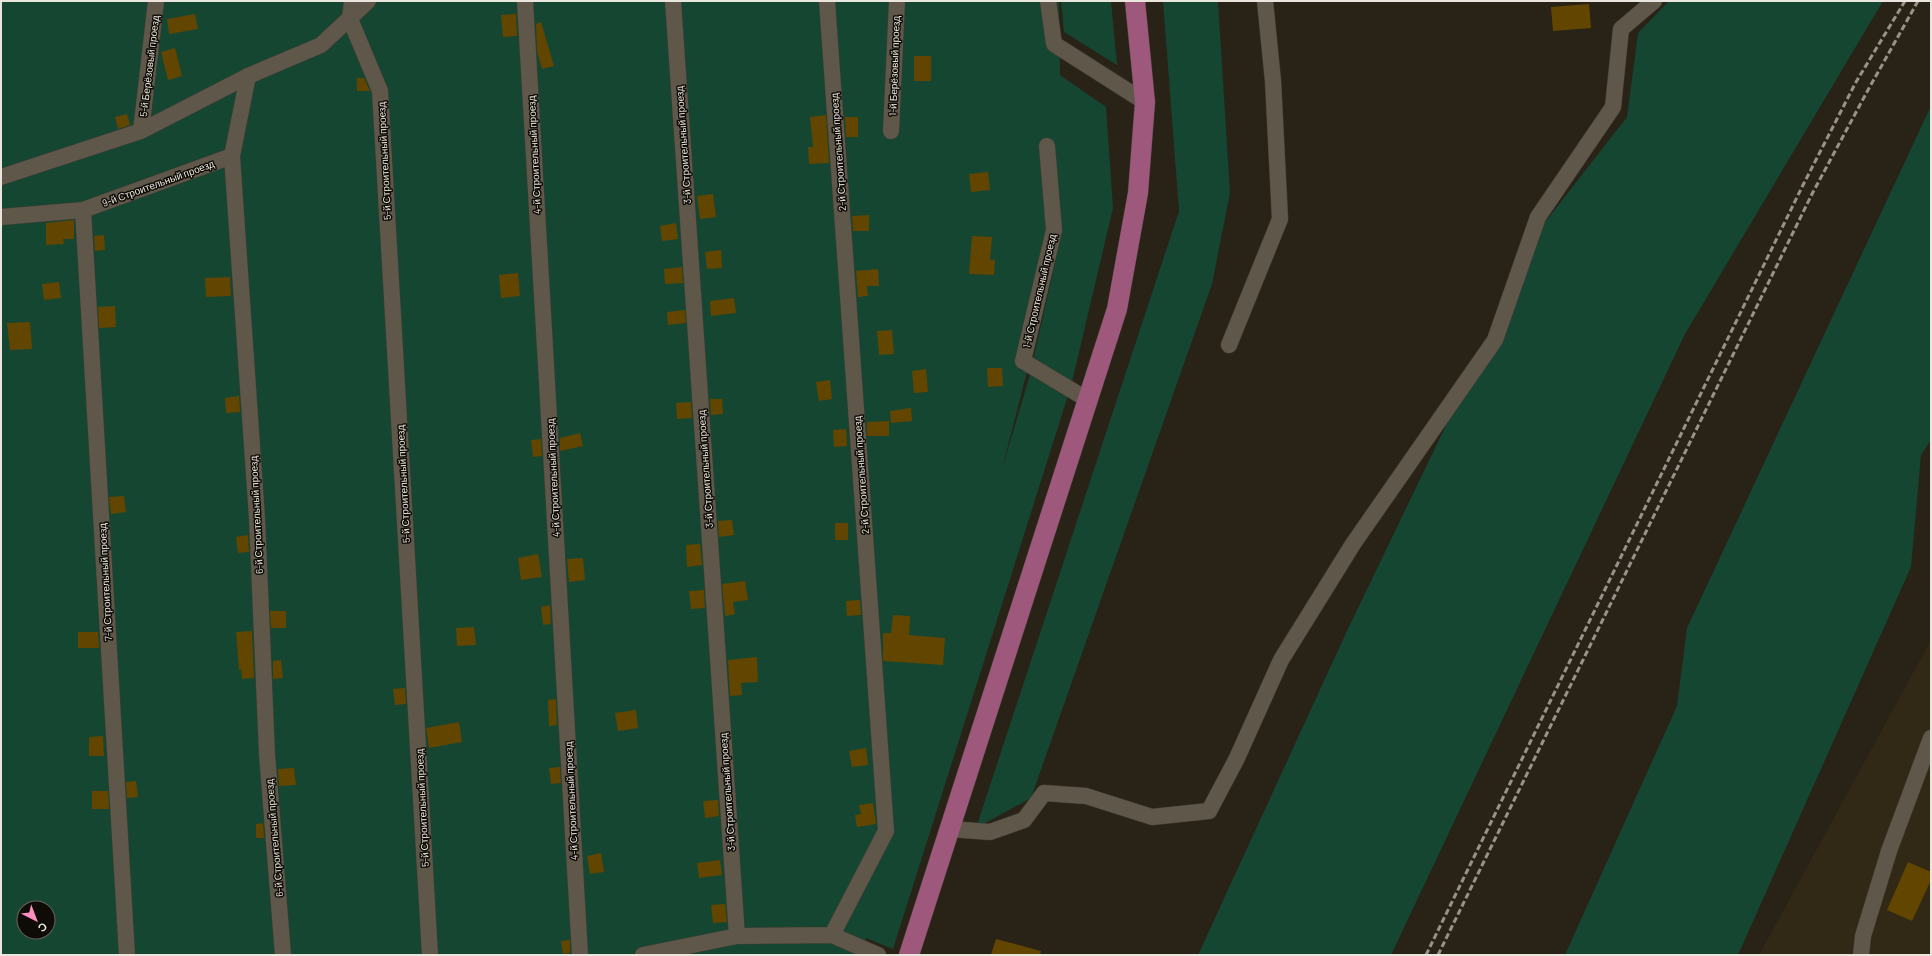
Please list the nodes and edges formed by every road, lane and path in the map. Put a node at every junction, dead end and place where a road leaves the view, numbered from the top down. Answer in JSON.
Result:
{"nodes":[{"id":1,"x":156,"y":1,"type":"edge"},
{"id":2,"x":352,"y":1,"type":"edge"},
{"id":3,"x":368,"y":1,"type":"edge"},
{"id":4,"x":525,"y":1,"type":"edge"},
{"id":5,"x":673,"y":1,"type":"edge"},
{"id":6,"x":827,"y":1,"type":"edge"},
{"id":7,"x":896,"y":1,"type":"edge"},
{"id":8,"x":1048,"y":1,"type":"edge"},
{"id":9,"x":1135,"y":1,"type":"edge"},
{"id":10,"x":1265,"y":1,"type":"edge"},
{"id":11,"x":1654,"y":1,"type":"edge"},
{"id":12,"x":350,"y":19,"type":"junction"},
{"id":13,"x":248,"y":76,"type":"junction"},
{"id":14,"x":1145,"y":102,"type":"junction"},
{"id":15,"x":141,"y":131,"type":"junction"},
{"id":16,"x":891,"y":131,"type":"dead end"},
{"id":17,"x":1047,"y":146,"type":"dead end"},
{"id":18,"x":232,"y":156,"type":"junction"},
{"id":19,"x":1,"y":177,"type":"edge"},
{"id":20,"x":83,"y":210,"type":"junction"},
{"id":21,"x":1,"y":218,"type":"edge"},
{"id":22,"x":1229,"y":346,"type":"dead end"},
{"id":23,"x":1088,"y":400,"type":"junction"},
{"id":24,"x":1931,"y":738,"type":"edge"},
{"id":25,"x":950,"y":829,"type":"junction"},
{"id":26,"x":737,"y":936,"type":"junction"},
{"id":27,"x":832,"y":936,"type":"junction"},
{"id":28,"x":686,"y":951,"type":"edge"},
{"id":29,"x":126,"y":955,"type":"edge"},
{"id":30,"x":283,"y":955,"type":"edge"},
{"id":31,"x":430,"y":955,"type":"edge"},
{"id":32,"x":580,"y":955,"type":"edge"},
{"id":33,"x":643,"y":955,"type":"edge"},
{"id":34,"x":878,"y":955,"type":"edge"},
{"id":35,"x":910,"y":955,"type":"edge"},
{"id":36,"x":1861,"y":955,"type":"edge"}],
"edges":[{"from":1,"to":15,"type":"street","name":"5-й Берёзовый проезд"},
{"from":2,"to":12,"type":"street"},
{"from":3,"to":12,"type":"street"},
{"from":4,"to":32,"type":"street","name":"4-й Строительный проезд"},
{"from":5,"to":26,"type":"street","name":"3-й Строительный проезд"},
{"from":6,"to":27,"type":"street","name":"2-й Строительный проезд"},
{"from":7,"to":16,"type":"street","name":"1-й Берёзовый проезд"},
{"from":8,"to":14,"type":"street"},
{"from":9,"to":14,"type":"main road"},
{"from":10,"to":22,"type":"street"},
{"from":11,"to":25,"type":"street"},
{"from":12,"to":13,"type":"street"},
{"from":12,"to":31,"type":"street","name":"5-й Строительный проезд"},
{"from":13,"to":15,"type":"street"},
{"from":13,"to":18,"type":"street","name":"6-й Строительный проезд"},
{"from":14,"to":23,"type":"main road"},
{"from":15,"to":19,"type":"street"},
{"from":17,"to":23,"type":"street","name":"1-й Строительный проезд"},
{"from":18,"to":20,"type":"street","name":"9-й Строительный проезд"},
{"from":18,"to":30,"type":"street","name":"6-й Строительный проезд"},
{"from":20,"to":21,"type":"street","name":"9-й Строительный проезд"},
{"from":20,"to":29,"type":"street","name":"7-й Строительный проезд"},
{"from":23,"to":25,"type":"main road"},
{"from":24,"to":36,"type":"street"},
{"from":25,"to":35,"type":"main road"},
{"from":26,"to":27,"type":"street"},
{"from":26,"to":28,"type":"street"},
{"from":27,"to":34,"type":"street"},
{"from":28,"to":33,"type":"street"}]}
